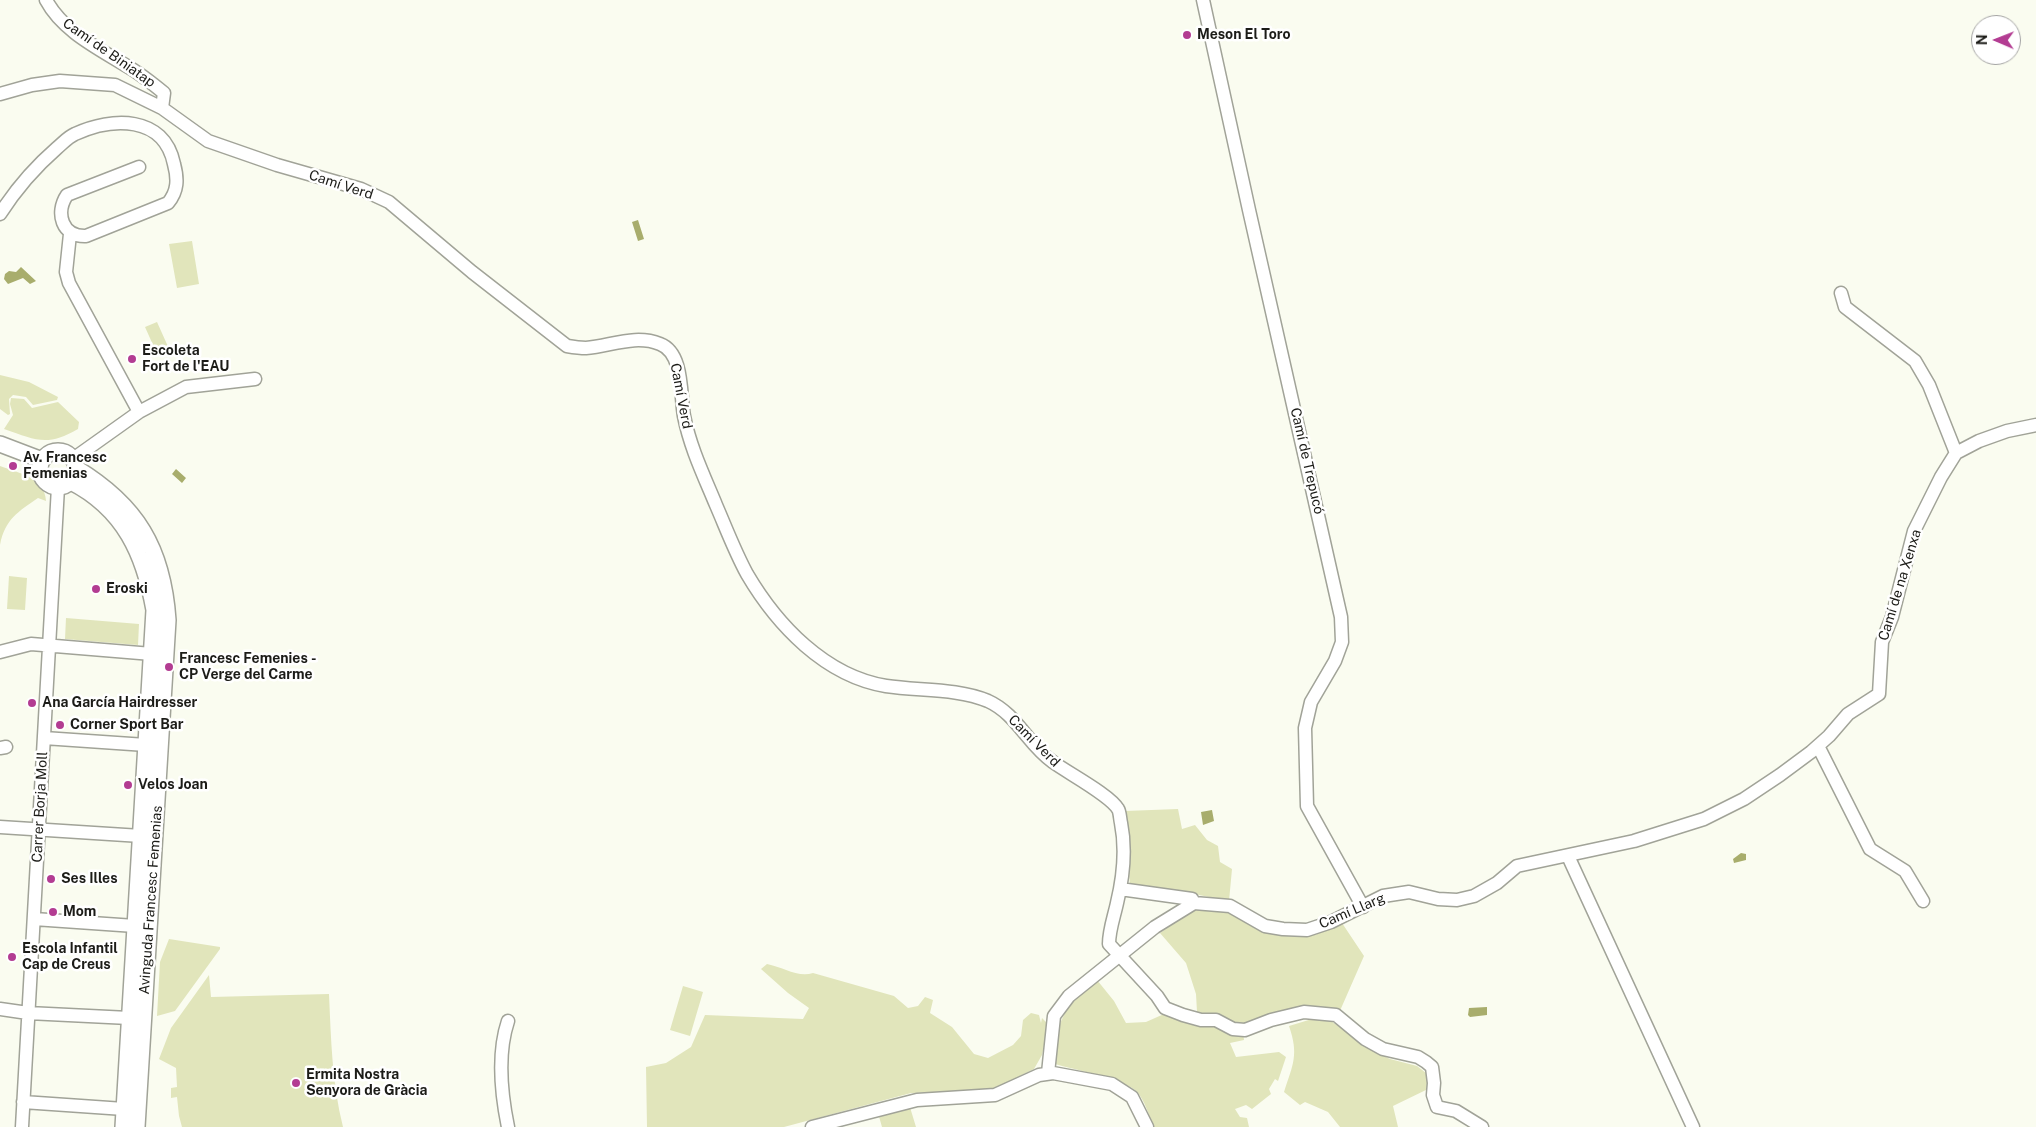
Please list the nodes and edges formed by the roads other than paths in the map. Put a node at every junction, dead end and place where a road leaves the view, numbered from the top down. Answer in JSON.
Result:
{"nodes":[{"id":1,"x":46,"y":0,"type":"edge"},
{"id":2,"x":1203,"y":0,"type":"edge"},
{"id":3,"x":0,"y":94,"type":"edge"},
{"id":4,"x":162,"y":108,"type":"junction"},
{"id":5,"x":139,"y":168,"type":"dead end"},
{"id":6,"x":0,"y":214,"type":"edge"},
{"id":7,"x":70,"y":234,"type":"junction"},
{"id":8,"x":1840,"y":293,"type":"dead end"},
{"id":9,"x":255,"y":379,"type":"dead end"},
{"id":10,"x":139,"y":412,"type":"junction"},
{"id":11,"x":2036,"y":424,"type":"edge"},
{"id":12,"x":0,"y":444,"type":"edge"},
{"id":13,"x":1956,"y":453,"type":"junction"},
{"id":14,"x":0,"y":454,"type":"edge"},
{"id":15,"x":41,"y":464,"type":"junction"},
{"id":16,"x":69,"y":474,"type":"junction"},
{"id":17,"x":49,"y":645,"type":"junction"},
{"id":18,"x":0,"y":652,"type":"edge"},
{"id":19,"x":152,"y":654,"type":"junction"},
{"id":20,"x":44,"y":738,"type":"junction"},
{"id":21,"x":146,"y":745,"type":"junction"},
{"id":22,"x":1818,"y":746,"type":"junction"},
{"id":23,"x":0,"y":827,"type":"edge"},
{"id":24,"x":38,"y":829,"type":"junction"},
{"id":25,"x":140,"y":836,"type":"junction"},
{"id":26,"x":1568,"y":856,"type":"junction"},
{"id":27,"x":1120,"y":889,"type":"junction"},
{"id":28,"x":1923,"y":901,"type":"dead end"},
{"id":29,"x":1194,"y":902,"type":"junction"},
{"id":30,"x":1363,"y":907,"type":"junction"},
{"id":31,"x":34,"y":919,"type":"junction"},
{"id":32,"x":135,"y":926,"type":"junction"},
{"id":33,"x":1119,"y":955,"type":"junction"},
{"id":34,"x":0,"y":1009,"type":"edge"},
{"id":35,"x":28,"y":1013,"type":"junction"},
{"id":36,"x":129,"y":1018,"type":"junction"},
{"id":37,"x":508,"y":1020,"type":"dead end"},
{"id":38,"x":1048,"y":1073,"type":"junction"},
{"id":39,"x":23,"y":1102,"type":"junction"},
{"id":40,"x":124,"y":1109,"type":"junction"},
{"id":41,"x":22,"y":1127,"type":"edge"},
{"id":42,"x":123,"y":1127,"type":"edge"},
{"id":43,"x":137,"y":1127,"type":"edge"},
{"id":44,"x":508,"y":1127,"type":"edge"},
{"id":45,"x":812,"y":1127,"type":"edge"},
{"id":46,"x":1147,"y":1127,"type":"edge"},
{"id":47,"x":1482,"y":1127,"type":"edge"},
{"id":48,"x":1693,"y":1127,"type":"edge"}],
"edges":[{"from":1,"to":4,"type":"street","name":"Camí de Biniatap"},
{"from":2,"to":30,"type":"street","name":"Camí de Trepucó"},
{"from":3,"to":4,"type":"street","name":"Camí Verd"},
{"from":4,"to":27,"type":"street","name":"Camí Verd"},
{"from":5,"to":7,"type":"street"},
{"from":6,"to":7,"type":"street"},
{"from":7,"to":10,"type":"street"},
{"from":8,"to":13,"type":"street"},
{"from":9,"to":10,"type":"street"},
{"from":10,"to":16,"type":"street"},
{"from":11,"to":13,"type":"street","name":"Camí de na Xenxa"},
{"from":12,"to":15,"type":"main road"},
{"from":13,"to":22,"type":"street","name":"Camí de na Xenxa"},
{"from":14,"to":15,"type":"main road"},
{"from":15,"to":16,"type":"main road"},
{"from":15,"to":16,"type":"main road"},
{"from":16,"to":17,"type":"street","name":"Carrer Borja Moll"},
{"from":16,"to":19,"type":"main road","name":"Avinguda Francesc Femenias"},
{"from":16,"to":43,"type":"main road","name":"Avinguda Francesc Femenias"},
{"from":17,"to":18,"type":"street"},
{"from":17,"to":19,"type":"street"},
{"from":17,"to":20,"type":"street","name":"Carrer Borja Moll"},
{"from":19,"to":21,"type":"main road","name":"Avinguda Francesc Femenias"},
{"from":20,"to":21,"type":"street"},
{"from":20,"to":24,"type":"street","name":"Carrer Borja Moll"},
{"from":21,"to":25,"type":"main road","name":"Avinguda Francesc Femenias"},
{"from":22,"to":26,"type":"street","name":"Camí de na Xenxa"},
{"from":22,"to":28,"type":"street"},
{"from":23,"to":24,"type":"street"},
{"from":24,"to":25,"type":"street"},
{"from":24,"to":31,"type":"street","name":"Carrer Borja Moll"},
{"from":25,"to":32,"type":"main road","name":"Avinguda Francesc Femenias"},
{"from":26,"to":30,"type":"street","name":"Camí Llarg"},
{"from":26,"to":48,"type":"street"},
{"from":27,"to":29,"type":"street","name":"Camí Llarg"},
{"from":27,"to":33,"type":"street","name":"Camí Verd"},
{"from":29,"to":30,"type":"street","name":"Camí Llarg"},
{"from":29,"to":33,"type":"street"},
{"from":31,"to":32,"type":"street"},
{"from":31,"to":35,"type":"street","name":"Carrer Borja Moll"},
{"from":32,"to":36,"type":"main road","name":"Avinguda Francesc Femenias"},
{"from":33,"to":38,"type":"street"},
{"from":33,"to":47,"type":"street"},
{"from":34,"to":35,"type":"street"},
{"from":35,"to":36,"type":"street"},
{"from":35,"to":39,"type":"street","name":"Carrer Borja Moll"},
{"from":36,"to":40,"type":"main road","name":"Avinguda Francesc Femenias"},
{"from":37,"to":44,"type":"street"},
{"from":38,"to":45,"type":"street"},
{"from":38,"to":46,"type":"street"},
{"from":39,"to":40,"type":"street"},
{"from":39,"to":41,"type":"street","name":"Carrer Borja Moll"},
{"from":40,"to":42,"type":"main road","name":"Avinguda Francesc Femenias"}]}
